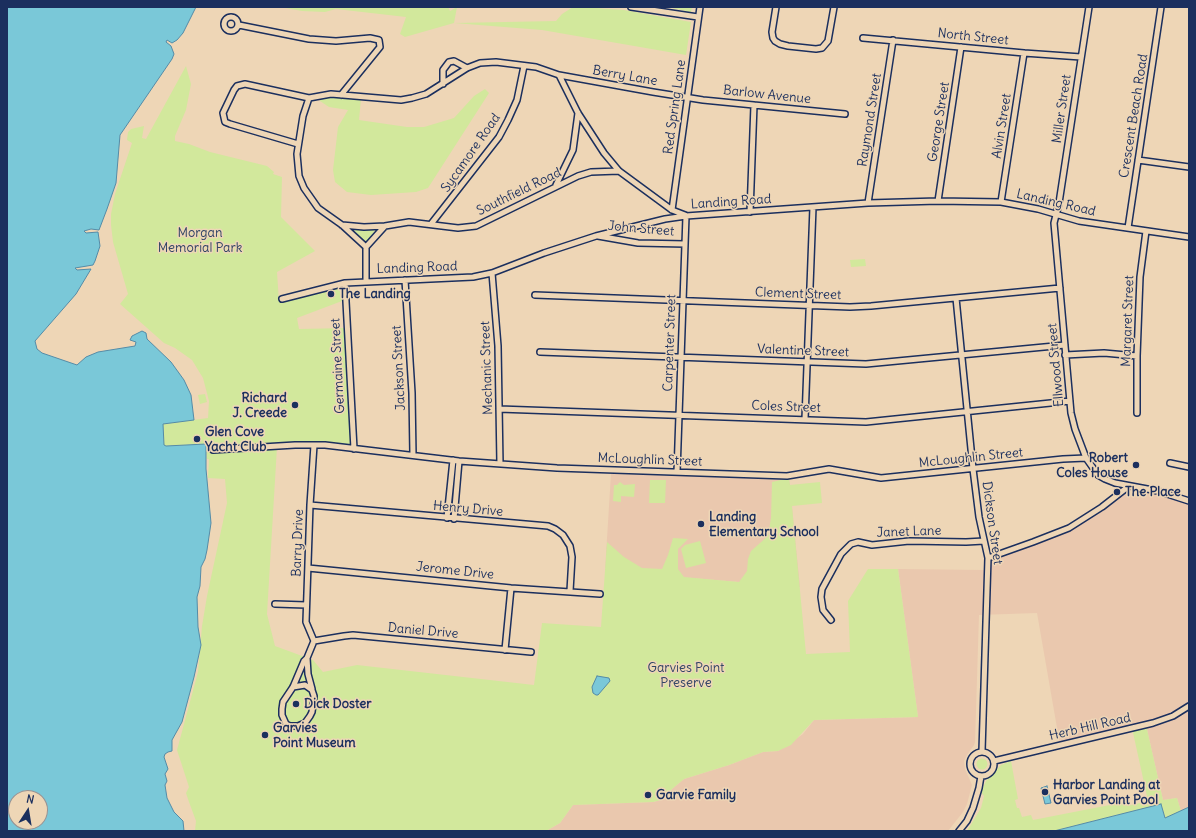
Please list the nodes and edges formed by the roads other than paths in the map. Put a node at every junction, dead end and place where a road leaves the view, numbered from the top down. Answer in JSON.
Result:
{"nodes":[{"id":1,"x":631,"y":7,"type":"edge"},
{"id":2,"x":700,"y":7,"type":"edge"},
{"id":3,"x":776,"y":7,"type":"edge"},
{"id":4,"x":834,"y":7,"type":"edge"},
{"id":5,"x":1089,"y":7,"type":"edge"},
{"id":6,"x":1161,"y":7,"type":"edge"},
{"id":7,"x":698,"y":18,"type":"junction"},
{"id":8,"x":239,"y":25,"type":"dead end"},
{"id":9,"x":863,"y":38,"type":"dead end"},
{"id":10,"x":893,"y":40,"type":"junction"},
{"id":11,"x":961,"y":47,"type":"junction"},
{"id":12,"x":1024,"y":54,"type":"junction"},
{"id":13,"x":1081,"y":57,"type":"junction"},
{"id":14,"x":524,"y":66,"type":"junction"},
{"id":15,"x":467,"y":68,"type":"junction"},
{"id":16,"x":559,"y":75,"type":"junction"},
{"id":17,"x":443,"y":84,"type":"junction"},
{"id":18,"x":341,"y":95,"type":"junction"},
{"id":19,"x":309,"y":98,"type":"junction"},
{"id":20,"x":688,"y":98,"type":"junction"},
{"id":21,"x":754,"y":105,"type":"junction"},
{"id":22,"x":578,"y":113,"type":"junction"},
{"id":23,"x":844,"y":114,"type":"dead end"},
{"id":24,"x":298,"y":144,"type":"junction"},
{"id":25,"x":1138,"y":160,"type":"junction"},
{"id":26,"x":1189,"y":167,"type":"edge"},
{"id":27,"x":618,"y":171,"type":"junction"},
{"id":28,"x":556,"y":186,"type":"junction"},
{"id":29,"x":938,"y":201,"type":"junction"},
{"id":30,"x":1001,"y":202,"type":"junction"},
{"id":31,"x":868,"y":203,"type":"junction"},
{"id":32,"x":813,"y":207,"type":"junction"},
{"id":33,"x":672,"y":210,"type":"junction"},
{"id":34,"x":750,"y":212,"type":"junction"},
{"id":35,"x":1057,"y":215,"type":"junction"},
{"id":36,"x":686,"y":216,"type":"junction"},
{"id":37,"x":431,"y":224,"type":"junction"},
{"id":38,"x":342,"y":225,"type":"junction"},
{"id":39,"x":385,"y":226,"type":"junction"},
{"id":40,"x":1128,"y":228,"type":"junction"},
{"id":41,"x":1146,"y":231,"type":"junction"},
{"id":42,"x":596,"y":236,"type":"junction"},
{"id":43,"x":1189,"y":237,"type":"edge"},
{"id":44,"x":685,"y":244,"type":"junction"},
{"id":45,"x":366,"y":247,"type":"junction"},
{"id":46,"x":492,"y":273,"type":"junction"},
{"id":47,"x":405,"y":280,"type":"junction"},
{"id":48,"x":366,"y":281,"type":"junction"},
{"id":49,"x":345,"y":282,"type":"junction"},
{"id":50,"x":1060,"y":288,"type":"junction"},
{"id":51,"x":535,"y":295,"type":"dead end"},
{"id":52,"x":956,"y":298,"type":"junction"},
{"id":53,"x":282,"y":299,"type":"dead end"},
{"id":54,"x":683,"y":300,"type":"junction"},
{"id":55,"x":809,"y":305,"type":"junction"},
{"id":56,"x":1065,"y":345,"type":"junction"},
{"id":57,"x":540,"y":352,"type":"dead end"},
{"id":58,"x":962,"y":355,"type":"junction"},
{"id":59,"x":1065,"y":356,"type":"junction"},
{"id":60,"x":1137,"y":356,"type":"junction"},
{"id":61,"x":681,"y":357,"type":"junction"},
{"id":62,"x":807,"y":362,"type":"junction"},
{"id":63,"x":1070,"y":401,"type":"junction"},
{"id":64,"x":500,"y":409,"type":"junction"},
{"id":65,"x":967,"y":412,"type":"junction"},
{"id":66,"x":1137,"y":413,"type":"dead end"},
{"id":67,"x":679,"y":415,"type":"junction"},
{"id":68,"x":805,"y":419,"type":"junction"},
{"id":69,"x":314,"y":445,"type":"junction"},
{"id":70,"x":354,"y":449,"type":"junction"},
{"id":71,"x":213,"y":450,"type":"dead end"},
{"id":72,"x":413,"y":455,"type":"junction"},
{"id":73,"x":1086,"y":458,"type":"junction"},
{"id":74,"x":456,"y":460,"type":"junction"},
{"id":75,"x":1170,"y":463,"type":"dead end"},
{"id":76,"x":500,"y":464,"type":"junction"},
{"id":77,"x":1189,"y":467,"type":"edge"},
{"id":78,"x":973,"y":469,"type":"junction"},
{"id":79,"x":677,"y":472,"type":"junction"},
{"id":80,"x":1129,"y":486,"type":"junction"},
{"id":81,"x":1189,"y":501,"type":"edge"},
{"id":82,"x":310,"y":505,"type":"junction"},
{"id":83,"x":447,"y":518,"type":"junction"},
{"id":84,"x":454,"y":519,"type":"junction"},
{"id":85,"x":984,"y":540,"type":"junction"},
{"id":86,"x":988,"y":558,"type":"junction"},
{"id":87,"x":308,"y":568,"type":"junction"},
{"id":88,"x":510,"y":588,"type":"junction"},
{"id":89,"x":570,"y":591,"type":"junction"},
{"id":90,"x":600,"y":594,"type":"dead end"},
{"id":91,"x":275,"y":604,"type":"dead end"},
{"id":92,"x":306,"y":605,"type":"junction"},
{"id":93,"x":831,"y":620,"type":"dead end"},
{"id":94,"x":314,"y":641,"type":"junction"},
{"id":95,"x":505,"y":650,"type":"junction"},
{"id":96,"x":531,"y":652,"type":"dead end"},
{"id":97,"x":307,"y":658,"type":"junction"},
{"id":98,"x":293,"y":687,"type":"junction"},
{"id":99,"x":312,"y":690,"type":"junction"},
{"id":100,"x":1189,"y":706,"type":"edge"},
{"id":101,"x":982,"y":752,"type":"junction"},
{"id":102,"x":994,"y":760,"type":"junction"},
{"id":103,"x":981,"y":776,"type":"junction"},
{"id":104,"x":959,"y":831,"type":"edge"}],
"edges":[{"from":1,"to":7,"type":"street"},
{"from":2,"to":7,"type":"street","name":"Red Spring Lane"},
{"from":3,"to":4,"type":"street"},
{"from":5,"to":13,"type":"street","name":"Miller Street"},
{"from":6,"to":25,"type":"street","name":"Crescent Beach Road"},
{"from":7,"to":20,"type":"street","name":"Red Spring Lane"},
{"from":8,"to":18,"type":"street"},
{"from":9,"to":10,"type":"street","name":"North Street"},
{"from":10,"to":11,"type":"street","name":"North Street"},
{"from":10,"to":31,"type":"street","name":"Raymond Street"},
{"from":11,"to":12,"type":"street","name":"North Street"},
{"from":11,"to":29,"type":"street","name":"George Street"},
{"from":12,"to":13,"type":"street","name":"North Street"},
{"from":12,"to":30,"type":"street","name":"Alvin Street"},
{"from":13,"to":35,"type":"street","name":"Miller Street"},
{"from":14,"to":15,"type":"street","name":"Berry Lane"},
{"from":14,"to":16,"type":"street","name":"Berry Lane"},
{"from":14,"to":37,"type":"street","name":"Sycamore Road"},
{"from":15,"to":17,"type":"street","name":"Berry Lane"},
{"from":15,"to":17,"type":"street"},
{"from":16,"to":20,"type":"street","name":"Berry Lane"},
{"from":16,"to":22,"type":"street"},
{"from":17,"to":18,"type":"street","name":"Berry Lane"},
{"from":18,"to":19,"type":"street","name":"Berry Lane"},
{"from":19,"to":24,"type":"street"},
{"from":19,"to":24,"type":"street"},
{"from":20,"to":21,"type":"street","name":"Barlow Avenue"},
{"from":20,"to":33,"type":"street","name":"Red Spring Lane"},
{"from":21,"to":23,"type":"street","name":"Barlow Avenue"},
{"from":21,"to":34,"type":"street"},
{"from":22,"to":27,"type":"street"},
{"from":22,"to":28,"type":"street"},
{"from":24,"to":38,"type":"street"},
{"from":25,"to":26,"type":"street"},
{"from":25,"to":40,"type":"street","name":"Crescent Beach Road"},
{"from":27,"to":28,"type":"street","name":"Southfield Road"},
{"from":27,"to":33,"type":"street"},
{"from":28,"to":37,"type":"street","name":"Southfield Road"},
{"from":29,"to":30,"type":"street","name":"Landing Road"},
{"from":29,"to":31,"type":"street","name":"Landing Road"},
{"from":30,"to":35,"type":"street","name":"Landing Road"},
{"from":31,"to":32,"type":"street","name":"Landing Road"},
{"from":32,"to":34,"type":"street","name":"Landing Road"},
{"from":32,"to":55,"type":"street"},
{"from":33,"to":36,"type":"street"},
{"from":34,"to":36,"type":"street","name":"Landing Road"},
{"from":35,"to":40,"type":"street","name":"Landing Road"},
{"from":35,"to":50,"type":"street","name":"Ellwood Street"},
{"from":36,"to":42,"type":"street","name":"Landing Road"},
{"from":36,"to":44,"type":"street","name":"Carpenter Street"},
{"from":37,"to":39,"type":"street","name":"Southfield Road"},
{"from":38,"to":39,"type":"street","name":"Southfield Road"},
{"from":38,"to":45,"type":"street"},
{"from":39,"to":45,"type":"street"},
{"from":40,"to":41,"type":"street","name":"Landing Road"},
{"from":41,"to":43,"type":"street","name":"Landing Road"},
{"from":41,"to":60,"type":"street","name":"Margaret Street"},
{"from":42,"to":44,"type":"street","name":"John Street"},
{"from":42,"to":46,"type":"street","name":"Landing Road"},
{"from":44,"to":54,"type":"street","name":"Carpenter Street"},
{"from":45,"to":48,"type":"street"},
{"from":46,"to":47,"type":"street","name":"Landing Road"},
{"from":46,"to":64,"type":"street","name":"Mechanic Street"},
{"from":47,"to":48,"type":"street","name":"Landing Road"},
{"from":47,"to":72,"type":"street","name":"Jackson Street"},
{"from":48,"to":49,"type":"street","name":"Landing Road"},
{"from":49,"to":53,"type":"street","name":"Landing Road"},
{"from":49,"to":70,"type":"street","name":"Germaine Street"},
{"from":50,"to":52,"type":"street","name":"Clement Street"},
{"from":50,"to":56,"type":"street","name":"Ellwood Street"},
{"from":51,"to":54,"type":"street","name":"Clement Street"},
{"from":52,"to":55,"type":"street","name":"Clement Street"},
{"from":52,"to":58,"type":"street","name":"Dickson Street"},
{"from":54,"to":55,"type":"street","name":"Clement Street"},
{"from":54,"to":61,"type":"street","name":"Carpenter Street"},
{"from":55,"to":62,"type":"street"},
{"from":56,"to":58,"type":"street","name":"Valentine Street"},
{"from":56,"to":59,"type":"street","name":"Ellwood Street"},
{"from":57,"to":61,"type":"street","name":"Valentine Street"},
{"from":58,"to":62,"type":"street","name":"Valentine Street"},
{"from":58,"to":65,"type":"street","name":"Dickson Street"},
{"from":59,"to":60,"type":"street"},
{"from":59,"to":63,"type":"street","name":"Ellwood Street"},
{"from":60,"to":66,"type":"street","name":"Margaret Street"},
{"from":61,"to":62,"type":"street","name":"Valentine Street"},
{"from":61,"to":67,"type":"street","name":"Carpenter Street"},
{"from":62,"to":68,"type":"street"},
{"from":63,"to":65,"type":"street","name":"Coles Street"},
{"from":63,"to":73,"type":"street","name":"Ellwood Street"},
{"from":64,"to":67,"type":"street","name":"Coles Street"},
{"from":64,"to":76,"type":"street","name":"Mechanic Street"},
{"from":65,"to":68,"type":"street","name":"Coles Street"},
{"from":65,"to":78,"type":"street","name":"Dickson Street"},
{"from":67,"to":68,"type":"street","name":"Coles Street"},
{"from":67,"to":79,"type":"street","name":"Carpenter Street"},
{"from":69,"to":70,"type":"street","name":"McLoughlin Street"},
{"from":69,"to":71,"type":"street","name":"McLoughlin Street"},
{"from":69,"to":82,"type":"street","name":"Barry Drive"},
{"from":70,"to":72,"type":"street","name":"McLoughlin Street"},
{"from":72,"to":74,"type":"street","name":"McLoughlin Street"},
{"from":73,"to":78,"type":"street","name":"McLoughlin Street"},
{"from":73,"to":80,"type":"street","name":"Ellwood Street"},
{"from":74,"to":76,"type":"street","name":"McLoughlin Street"},
{"from":74,"to":83,"type":"street"},
{"from":74,"to":84,"type":"street"},
{"from":75,"to":77,"type":"street"},
{"from":76,"to":79,"type":"street","name":"McLoughlin Street"},
{"from":78,"to":79,"type":"street","name":"McLoughlin Street"},
{"from":78,"to":85,"type":"street","name":"Dickson Street"},
{"from":80,"to":81,"type":"street"},
{"from":80,"to":86,"type":"street"},
{"from":82,"to":83,"type":"street","name":"Henry Drive"},
{"from":82,"to":87,"type":"street","name":"Barry Drive"},
{"from":83,"to":84,"type":"street","name":"Henry Drive"},
{"from":84,"to":89,"type":"street","name":"Henry Drive"},
{"from":85,"to":86,"type":"street","name":"Dickson Street"},
{"from":85,"to":93,"type":"street","name":"Janet Lane"},
{"from":86,"to":101,"type":"street","name":"Dickson Street"},
{"from":87,"to":88,"type":"street","name":"Jerome Drive"},
{"from":87,"to":92,"type":"street","name":"Barry Drive"},
{"from":88,"to":89,"type":"street","name":"Jerome Drive"},
{"from":88,"to":95,"type":"street"},
{"from":89,"to":90,"type":"street","name":"Jerome Drive"},
{"from":91,"to":92,"type":"street"},
{"from":92,"to":94,"type":"street","name":"Barry Drive"},
{"from":94,"to":95,"type":"street","name":"Daniel Drive"},
{"from":94,"to":97,"type":"street"},
{"from":95,"to":96,"type":"street","name":"Daniel Drive"},
{"from":97,"to":98,"type":"street"},
{"from":97,"to":99,"type":"street"},
{"from":98,"to":99,"type":"street"},
{"from":98,"to":99,"type":"street"},
{"from":100,"to":102,"type":"street","name":"Herb Hill Road"},
{"from":101,"to":102,"type":"street"},
{"from":101,"to":103,"type":"street"},
{"from":102,"to":103,"type":"street"},
{"from":103,"to":104,"type":"street"}]}
